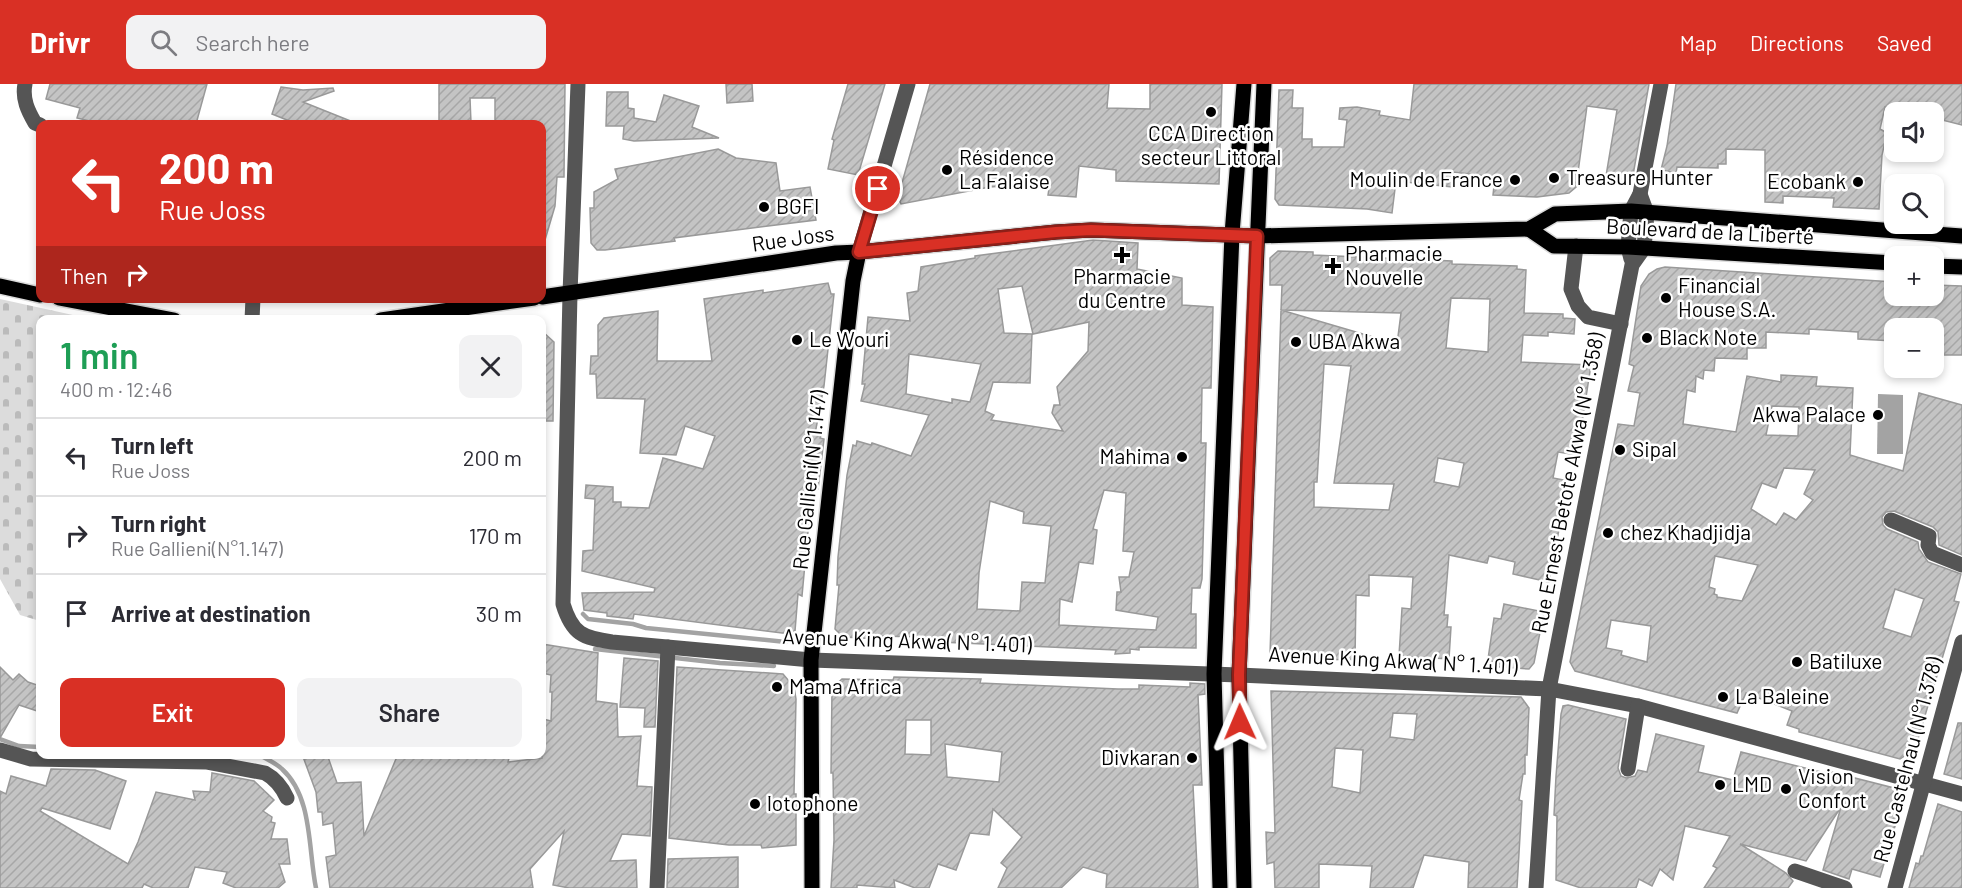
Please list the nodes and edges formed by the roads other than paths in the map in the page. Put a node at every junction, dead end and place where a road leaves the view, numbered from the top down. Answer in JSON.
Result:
{"nodes":[{"id":1,"x":25,"y":84,"type":"edge"},
{"id":2,"x":578,"y":84,"type":"edge"},
{"id":3,"x":908,"y":84,"type":"edge"},
{"id":4,"x":1244,"y":84,"type":"edge"},
{"id":5,"x":1264,"y":84,"type":"edge"},
{"id":6,"x":1661,"y":84,"type":"edge"},
{"id":7,"x":36,"y":123,"type":"edge"},
{"id":8,"x":1639,"y":212,"type":"junction"},
{"id":9,"x":1529,"y":229,"type":"junction"},
{"id":10,"x":1232,"y":234,"type":"junction"},
{"id":11,"x":1257,"y":236,"type":"junction"},
{"id":12,"x":1962,"y":236,"type":"edge"},
{"id":13,"x":1576,"y":246,"type":"junction"},
{"id":14,"x":1628,"y":247,"type":"junction"},
{"id":15,"x":1644,"y":248,"type":"junction"},
{"id":16,"x":859,"y":252,"type":"junction"},
{"id":17,"x":1884,"y":262,"type":"edge"},
{"id":18,"x":1632,"y":265,"type":"junction"},
{"id":19,"x":1944,"y":266,"type":"edge"},
{"id":20,"x":1962,"y":267,"type":"edge"},
{"id":21,"x":0,"y":286,"type":"edge"},
{"id":22,"x":36,"y":294,"type":"edge"},
{"id":23,"x":570,"y":294,"type":"junction"},
{"id":24,"x":546,"y":297,"type":"edge"},
{"id":25,"x":85,"y":303,"type":"edge"},
{"id":26,"x":499,"y":303,"type":"edge"},
{"id":27,"x":148,"y":315,"type":"edge"},
{"id":28,"x":416,"y":315,"type":"edge"},
{"id":29,"x":1621,"y":324,"type":"junction"},
{"id":30,"x":1891,"y":519,"type":"dead end"},
{"id":31,"x":1962,"y":565,"type":"edge"},
{"id":32,"x":1962,"y":642,"type":"edge"},
{"id":33,"x":668,"y":647,"type":"junction"},
{"id":34,"x":812,"y":660,"type":"junction"},
{"id":35,"x":1214,"y":674,"type":"junction"},
{"id":36,"x":1239,"y":675,"type":"junction"},
{"id":37,"x":1549,"y":689,"type":"junction"},
{"id":38,"x":1638,"y":706,"type":"junction"},
{"id":39,"x":0,"y":750,"type":"edge"},
{"id":40,"x":1628,"y":769,"type":"dead end"},
{"id":41,"x":1924,"y":783,"type":"junction"},
{"id":42,"x":1962,"y":794,"type":"edge"},
{"id":43,"x":287,"y":798,"type":"dead end"},
{"id":44,"x":1795,"y":871,"type":"dead end"},
{"id":45,"x":657,"y":888,"type":"edge"},
{"id":46,"x":812,"y":888,"type":"edge"},
{"id":47,"x":1220,"y":888,"type":"edge"},
{"id":48,"x":1244,"y":888,"type":"edge"},
{"id":49,"x":1536,"y":888,"type":"edge"},
{"id":50,"x":1845,"y":888,"type":"edge"},
{"id":51,"x":1895,"y":888,"type":"edge"}],
"edges":[{"from":1,"to":7,"type":"street"},
{"from":2,"to":23,"type":"street"},
{"from":3,"to":16,"type":"street","name":"Rue Gallieni(N°1.147)"},
{"from":4,"to":10,"type":"main road"},
{"from":5,"to":11,"type":"main road"},
{"from":6,"to":8,"type":"street","name":"Rue Ernest Betote Akwa (N° 1.358)"},
{"from":8,"to":9,"type":"main road","name":"Boulevard de la Liberté"},
{"from":8,"to":12,"type":"main road","name":"Boulevard de la Liberté"},
{"from":8,"to":14,"type":"street","name":"Rue Ernest Betote Akwa (N° 1.358)"},
{"from":8,"to":15,"type":"street","name":"Rue Ernest Betote Akwa (N° 1.358)"},
{"from":9,"to":11,"type":"main road","name":"Boulevard de la Liberté"},
{"from":9,"to":13,"type":"main road","name":"Boulevard de la Liberté"},
{"from":10,"to":11,"type":"main road","name":"Boulevard de la Liberté"},
{"from":10,"to":16,"type":"main road","name":"Rue Joss"},
{"from":10,"to":35,"type":"main road"},
{"from":11,"to":36,"type":"main road"},
{"from":13,"to":14,"type":"main road","name":"Boulevard de la Liberté"},
{"from":13,"to":29,"type":"street"},
{"from":14,"to":15,"type":"main road","name":"Boulevard de la Liberté"},
{"from":14,"to":18,"type":"street","name":"Rue Ernest Betote Akwa (N° 1.358)"},
{"from":15,"to":17,"type":"main road","name":"Boulevard de la Liberté"},
{"from":15,"to":18,"type":"street","name":"Rue Ernest Betote Akwa (N° 1.358)"},
{"from":16,"to":23,"type":"main road","name":"Rue Joss"},
{"from":16,"to":34,"type":"main road","name":"Rue Gallieni(N°1.147)"},
{"from":18,"to":29,"type":"street","name":"Rue Ernest Betote Akwa (N° 1.358)"},
{"from":19,"to":20,"type":"main road"},
{"from":21,"to":22,"type":"main road"},
{"from":23,"to":24,"type":"main road","name":"Rue Joss"},
{"from":23,"to":33,"type":"street","name":"Avenue King Akwa( N° 1.401)"},
{"from":25,"to":27,"type":"main road"},
{"from":26,"to":28,"type":"main road"},
{"from":29,"to":37,"type":"street","name":"Rue Ernest Betote Akwa (N° 1.358)"},
{"from":30,"to":31,"type":"street"},
{"from":32,"to":41,"type":"street","name":"Rue Castelnau (N°1.378)"},
{"from":33,"to":34,"type":"street","name":"Avenue King Akwa( N° 1.401)"},
{"from":33,"to":45,"type":"street"},
{"from":34,"to":35,"type":"street","name":"Avenue King Akwa( N° 1.401)"},
{"from":34,"to":46,"type":"main road","name":"Rue Gallieni(N°1.147)"},
{"from":35,"to":36,"type":"street","name":"Avenue King Akwa( N° 1.401)"},
{"from":35,"to":47,"type":"main road"},
{"from":36,"to":37,"type":"street","name":"Avenue King Akwa( N° 1.401)"},
{"from":36,"to":48,"type":"main road"},
{"from":37,"to":38,"type":"street","name":"Avenue King Akwa( N° 1.401)"},
{"from":37,"to":49,"type":"street","name":"Rue Ernest Betote Akwa (N° 1.358)"},
{"from":38,"to":40,"type":"street"},
{"from":38,"to":41,"type":"street","name":"Avenue King Akwa( N° 1.401)"},
{"from":39,"to":43,"type":"street"},
{"from":41,"to":42,"type":"street","name":"Avenue King Akwa( N° 1.401)"},
{"from":41,"to":51,"type":"street","name":"Rue Castelnau (N°1.378)"},
{"from":44,"to":50,"type":"street"}]}
